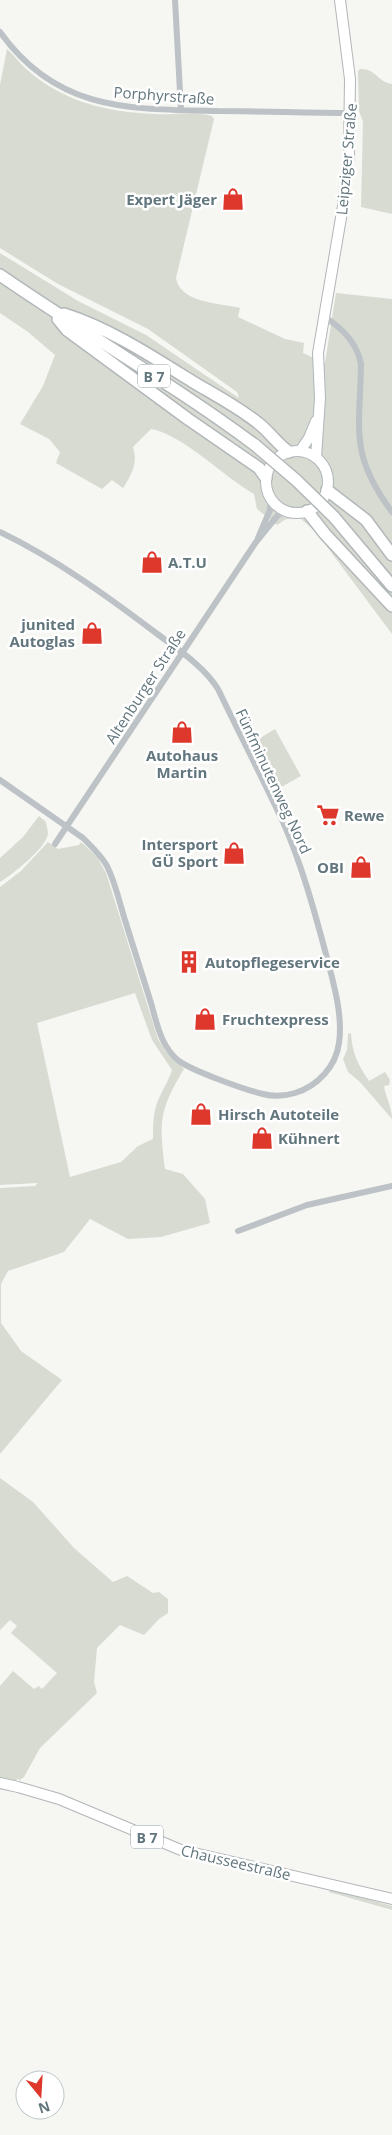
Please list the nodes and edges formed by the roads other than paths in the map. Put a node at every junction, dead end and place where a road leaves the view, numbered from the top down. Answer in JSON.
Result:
{"nodes":[{"id":1,"x":175,"y":0,"type":"edge"},
{"id":2,"x":340,"y":0,"type":"edge"},
{"id":3,"x":0,"y":32,"type":"edge"},
{"id":4,"x":181,"y":110,"type":"junction"},
{"id":5,"x":351,"y":113,"type":"junction"},
{"id":6,"x":0,"y":276,"type":"edge"},
{"id":7,"x":50,"y":310,"type":"junction"},
{"id":8,"x":323,"y":316,"type":"junction"},
{"id":9,"x":319,"y":412,"type":"junction"},
{"id":10,"x":294,"y":451,"type":"junction"},
{"id":11,"x":316,"y":458,"type":"junction"},
{"id":12,"x":266,"y":478,"type":"junction"},
{"id":13,"x":327,"y":490,"type":"junction"},
{"id":14,"x":271,"y":498,"type":"junction"},
{"id":15,"x":286,"y":511,"type":"junction"},
{"id":16,"x":307,"y":511,"type":"junction"},
{"id":17,"x":392,"y":512,"type":"edge"},
{"id":18,"x":0,"y":532,"type":"edge"},
{"id":19,"x":256,"y":542,"type":"junction"},
{"id":20,"x":392,"y":555,"type":"edge"},
{"id":21,"x":392,"y":586,"type":"edge"},
{"id":22,"x":392,"y":606,"type":"edge"},
{"id":23,"x":182,"y":652,"type":"junction"},
{"id":24,"x":0,"y":780,"type":"edge"},
{"id":25,"x":68,"y":826,"type":"junction"},
{"id":26,"x":55,"y":844,"type":"dead end"},
{"id":27,"x":392,"y":1186,"type":"edge"},
{"id":28,"x":238,"y":1231,"type":"dead end"},
{"id":29,"x":0,"y":1784,"type":"edge"},
{"id":30,"x":392,"y":1899,"type":"edge"}],
"edges":[{"from":1,"to":4,"type":"street"},
{"from":2,"to":5,"type":"main road","name":"Leipziger Straße"},
{"from":3,"to":4,"type":"street","name":"Porphyrstraße"},
{"from":4,"to":5,"type":"street","name":"Porphyrstraße"},
{"from":5,"to":8,"type":"main road","name":"Leipziger Straße"},
{"from":6,"to":7,"type":"highway","number":"B 7"},
{"from":7,"to":10,"type":"highway"},
{"from":7,"to":12,"type":"highway"},
{"from":7,"to":21,"type":"highway","number":"B 7","bridge":true},
{"from":8,"to":9,"type":"main road","name":"Leipziger Straße"},
{"from":8,"to":17,"type":"street"},
{"from":9,"to":10,"type":"main road","name":"Leipziger Straße"},
{"from":9,"to":11,"type":"main road","name":"Leipziger Straße"},
{"from":10,"to":11,"type":"main road"},
{"from":10,"to":12,"type":"main road"},
{"from":11,"to":13,"type":"main road"},
{"from":12,"to":14,"type":"main road"},
{"from":13,"to":16,"type":"main road"},
{"from":13,"to":20,"type":"highway"},
{"from":14,"to":15,"type":"main road"},
{"from":14,"to":19,"type":"street","name":"Altenburger Straße"},
{"from":15,"to":16,"type":"main road"},
{"from":15,"to":19,"type":"street","name":"Altenburger Straße"},
{"from":16,"to":22,"type":"highway"},
{"from":18,"to":23,"type":"street","name":"Fünfminutenweg Nord"},
{"from":19,"to":23,"type":"street","name":"Altenburger Straße"},
{"from":23,"to":25,"type":"street","name":"Altenburger Straße"},
{"from":23,"to":25,"type":"street","name":"Fünfminutenweg Nord"},
{"from":24,"to":25,"type":"street","name":"Fünfminutenweg Nord"},
{"from":25,"to":26,"type":"street","name":"Altenburger Straße"},
{"from":27,"to":28,"type":"street"},
{"from":29,"to":30,"type":"main road","name":"Chausseestraße","number":"B 7"}]}
